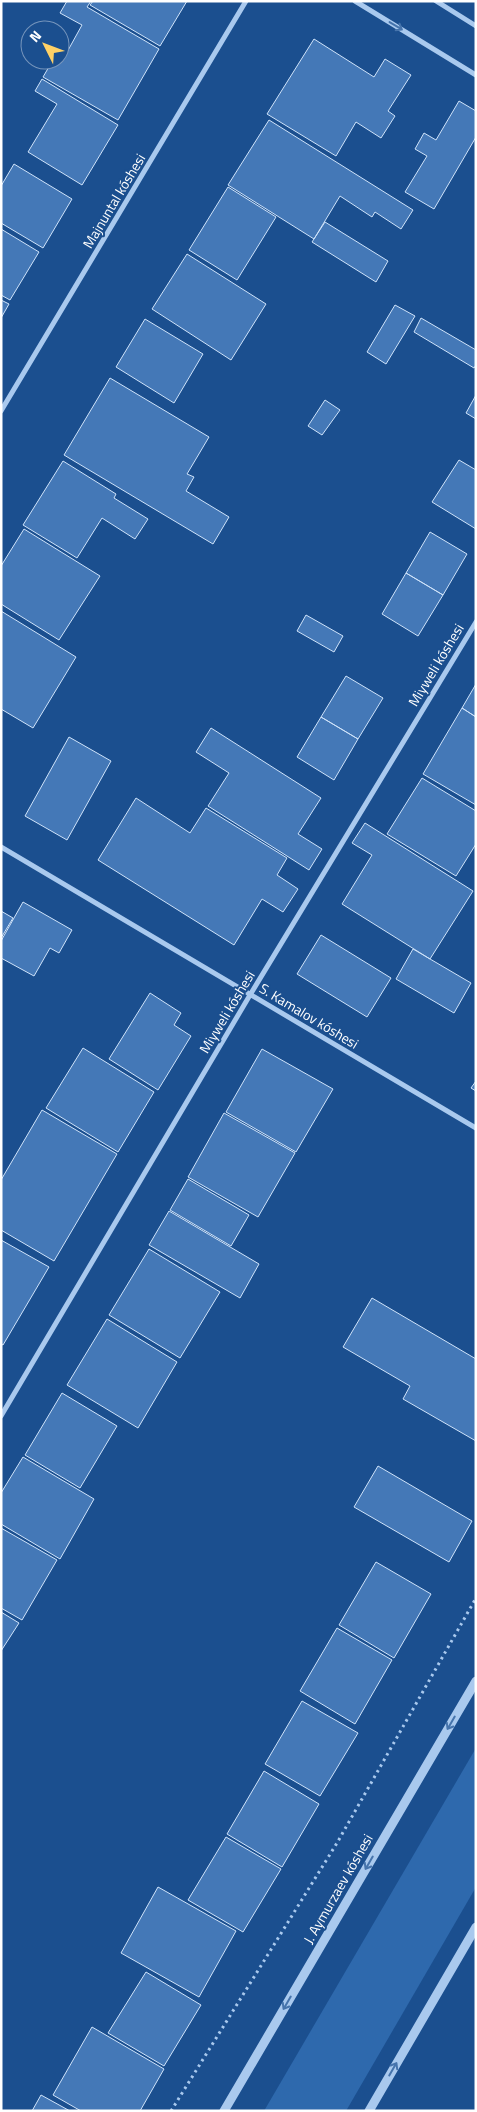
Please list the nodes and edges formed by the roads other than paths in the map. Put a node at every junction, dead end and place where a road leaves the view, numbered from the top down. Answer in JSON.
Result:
{"nodes":[{"id":1,"x":246,"y":1,"type":"edge"},
{"id":2,"x":354,"y":1,"type":"edge"},
{"id":3,"x":436,"y":1,"type":"edge"},
{"id":4,"x":476,"y":26,"type":"edge"},
{"id":5,"x":476,"y":74,"type":"edge"},
{"id":6,"x":1,"y":411,"type":"edge"},
{"id":7,"x":476,"y":622,"type":"edge"},
{"id":8,"x":1,"y":847,"type":"edge"},
{"id":9,"x":250,"y":995,"type":"junction"},
{"id":10,"x":476,"y":1128,"type":"edge"},
{"id":11,"x":1,"y":1416,"type":"edge"},
{"id":12,"x":476,"y":1681,"type":"edge"},
{"id":13,"x":476,"y":1927,"type":"edge"},
{"id":14,"x":224,"y":2111,"type":"edge"},
{"id":15,"x":369,"y":2111,"type":"edge"}],
"edges":[{"from":1,"to":6,"type":"street","name":"Majnuntal kóshesi"},
{"from":2,"to":5,"type":"street","one_way":true},
{"from":3,"to":4,"type":"street"},
{"from":7,"to":9,"type":"street","name":"Miyweli kóshesi"},
{"from":8,"to":9,"type":"street","name":"S. Kamalov kóshesi"},
{"from":9,"to":10,"type":"street","name":"S. Kamalov kóshesi"},
{"from":9,"to":11,"type":"street","name":"Miyweli kóshesi"},
{"from":12,"to":14,"type":"street","name":"J. Aymurzaev kóshesi","one_way":true},
{"from":15,"to":13,"type":"street","one_way":true}]}
